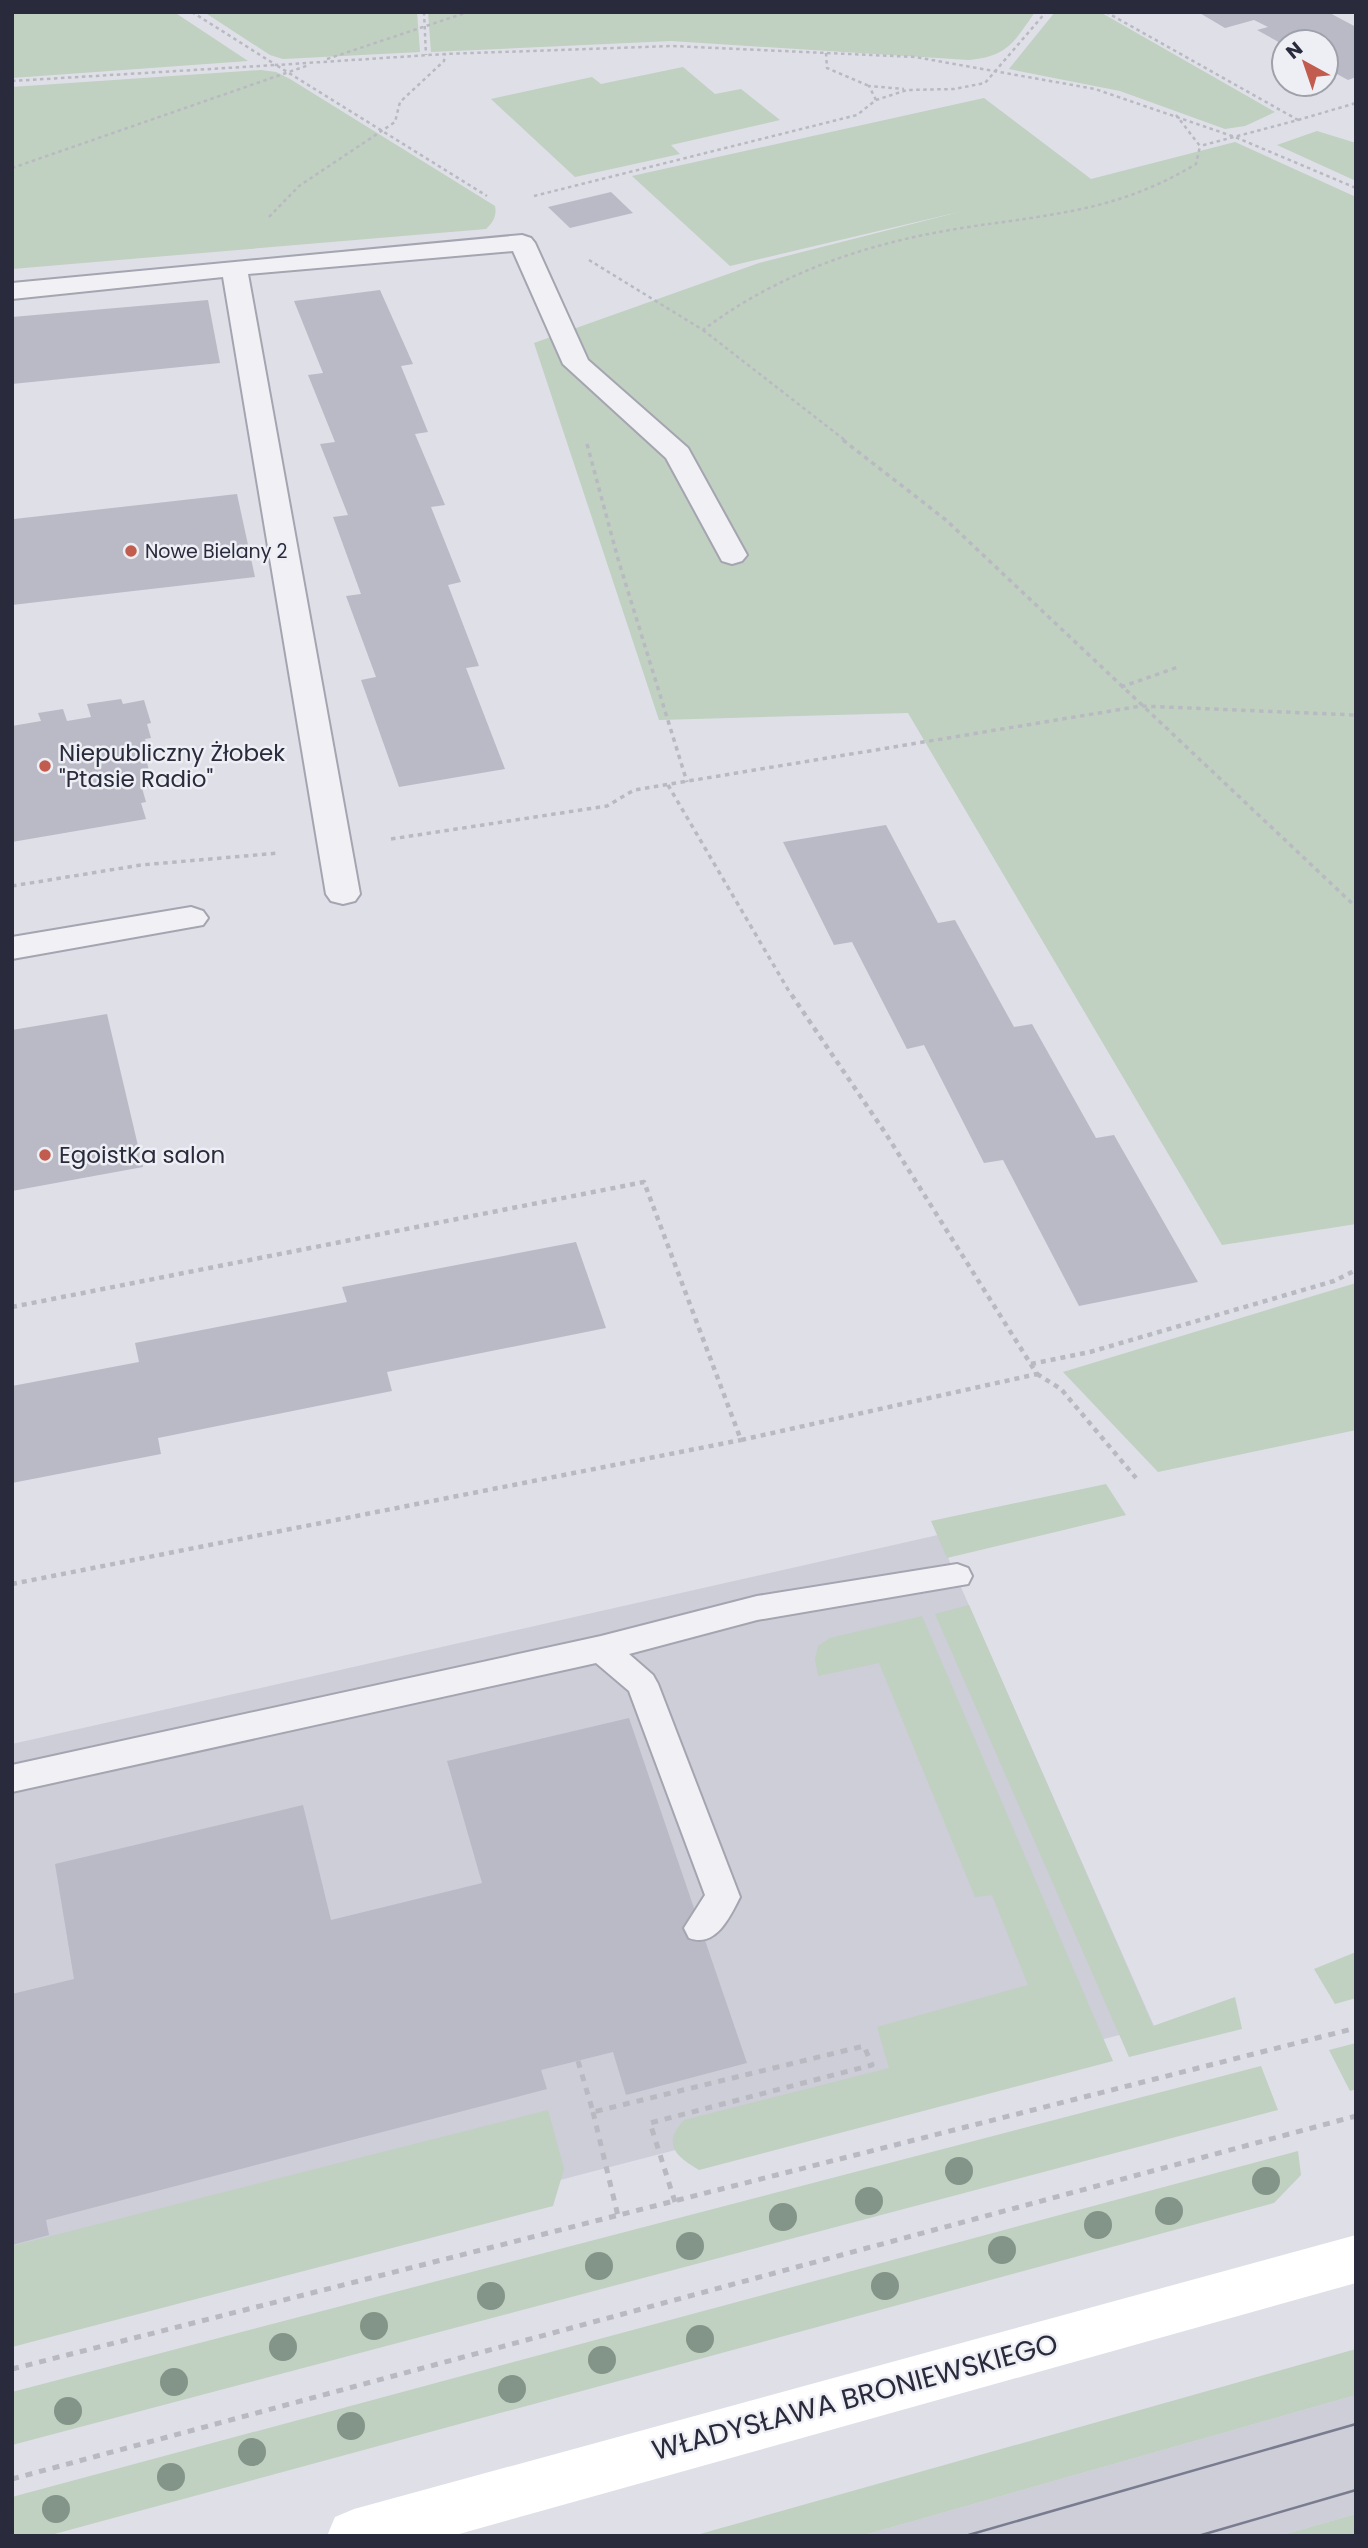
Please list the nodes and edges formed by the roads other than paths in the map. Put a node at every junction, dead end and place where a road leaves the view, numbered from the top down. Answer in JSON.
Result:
{"nodes":[{"id":1,"x":248,"y":267,"type":"junction"},
{"id":2,"x":12,"y":291,"type":"edge"},
{"id":3,"x":732,"y":555,"type":"dead end"},
{"id":4,"x":343,"y":894,"type":"dead end"},
{"id":5,"x":191,"y":918,"type":"dead end"},
{"id":6,"x":12,"y":948,"type":"edge"},
{"id":7,"x":957,"y":1576,"type":"dead end"},
{"id":8,"x":601,"y":1648,"type":"junction"},
{"id":9,"x":12,"y":1779,"type":"edge"},
{"id":10,"x":701,"y":1928,"type":"dead end"},
{"id":11,"x":1356,"y":2259,"type":"edge"},
{"id":12,"x":354,"y":2536,"type":"edge"}],
"edges":[{"from":1,"to":2,"type":"street"},
{"from":1,"to":3,"type":"street"},
{"from":1,"to":4,"type":"street"},
{"from":5,"to":6,"type":"street"},
{"from":7,"to":8,"type":"lane"},
{"from":8,"to":9,"type":"lane"},
{"from":8,"to":10,"type":"lane"},
{"from":11,"to":12,"type":"main road","name":"WŁADYSŁAWA BRONIEWSKIEGO"}]}
